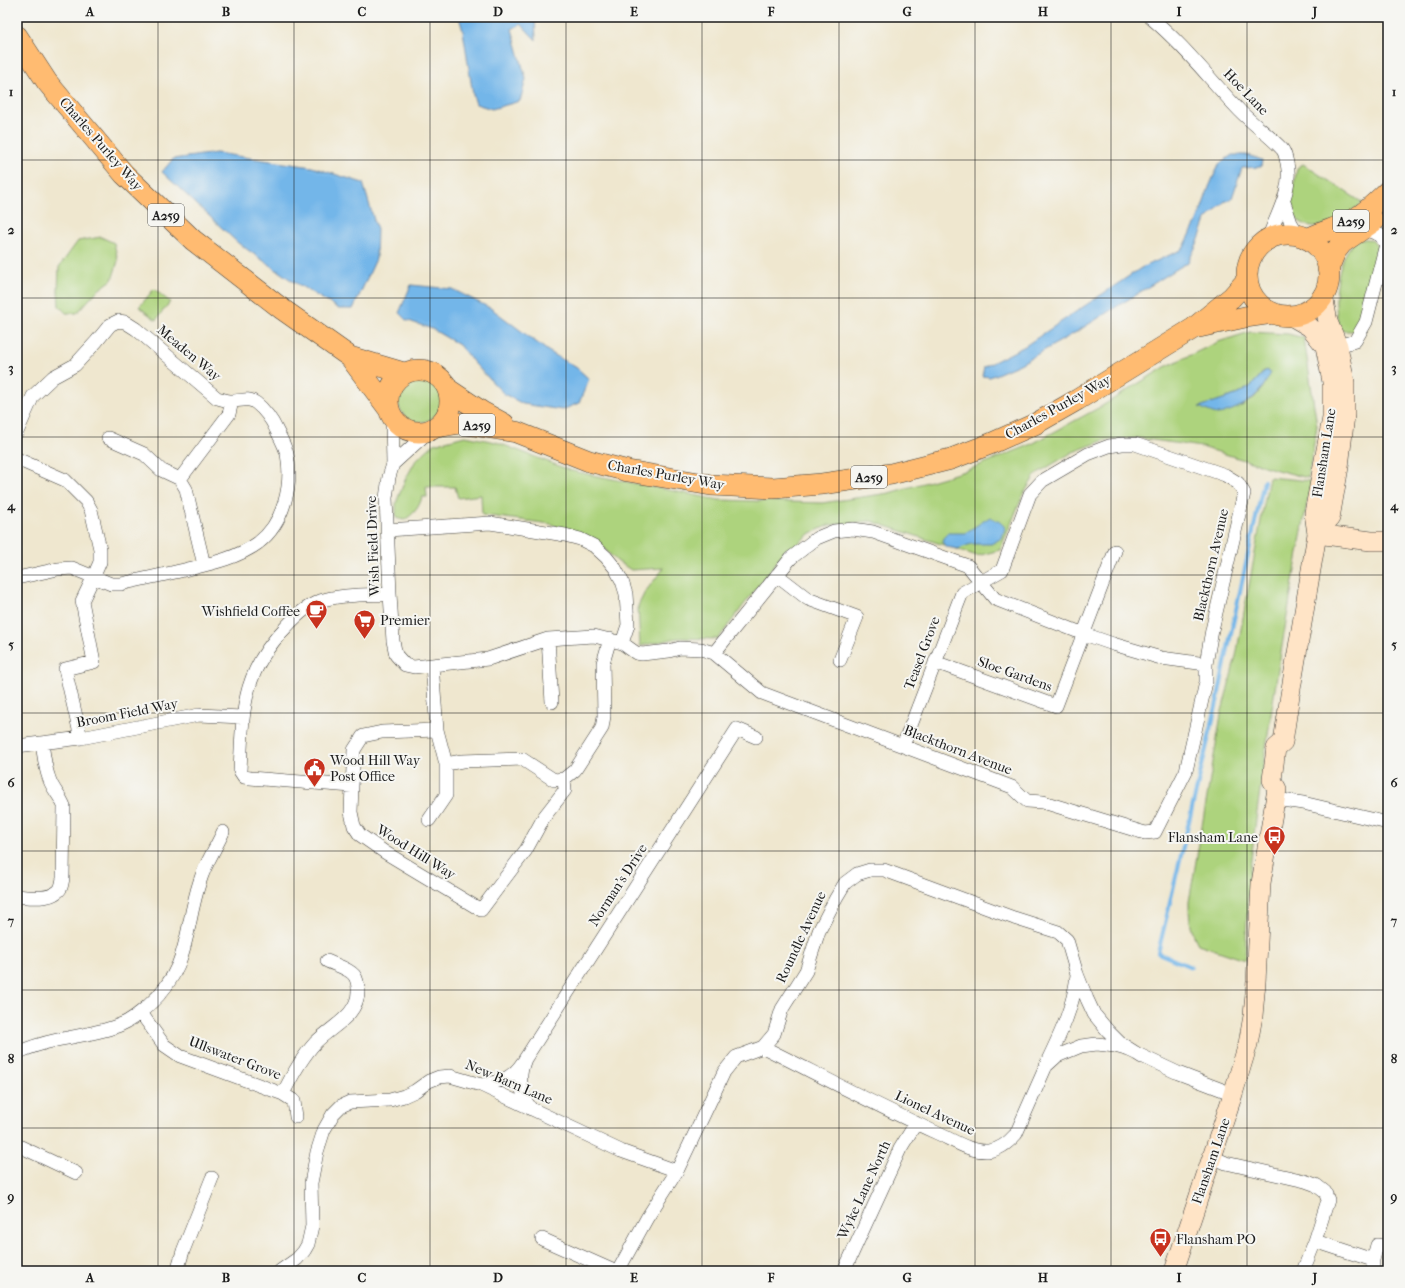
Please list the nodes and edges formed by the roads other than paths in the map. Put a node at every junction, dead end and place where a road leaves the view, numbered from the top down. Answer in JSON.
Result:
{"nodes":[{"id":1,"x":1150,"y":17,"type":"edge"},
{"id":2,"x":17,"y":36,"type":"edge"},
{"id":3,"x":1388,"y":191,"type":"edge"},
{"id":4,"x":1284,"y":202,"type":"junction"},
{"id":5,"x":1388,"y":209,"type":"edge"},
{"id":6,"x":1364,"y":229,"type":"junction"},
{"id":7,"x":1303,"y":238,"type":"junction"},
{"id":8,"x":1268,"y":239,"type":"junction"},
{"id":9,"x":1328,"y":269,"type":"junction"},
{"id":10,"x":1247,"y":280,"type":"junction"},
{"id":11,"x":1323,"y":296,"type":"junction"},
{"id":12,"x":1282,"y":315,"type":"junction"},
{"id":13,"x":1194,"y":328,"type":"junction"},
{"id":14,"x":1338,"y":346,"type":"junction"},
{"id":15,"x":350,"y":357,"type":"junction"},
{"id":16,"x":404,"y":373,"type":"junction"},
{"id":17,"x":449,"y":390,"type":"junction"},
{"id":18,"x":232,"y":401,"type":"junction"},
{"id":19,"x":390,"y":413,"type":"junction"},
{"id":20,"x":432,"y":430,"type":"junction"},
{"id":21,"x":17,"y":432,"type":"edge"},
{"id":22,"x":516,"y":432,"type":"junction"},
{"id":23,"x":108,"y":438,"type":"dead end"},
{"id":24,"x":17,"y":459,"type":"edge"},
{"id":25,"x":393,"y":464,"type":"junction"},
{"id":26,"x":180,"y":479,"type":"junction"},
{"id":27,"x":388,"y":530,"type":"junction"},
{"id":28,"x":1317,"y":534,"type":"junction"},
{"id":29,"x":1388,"y":541,"type":"edge"},
{"id":30,"x":1115,"y":551,"type":"dead end"},
{"id":31,"x":204,"y":565,"type":"junction"},
{"id":32,"x":776,"y":575,"type":"junction"},
{"id":33,"x":17,"y":578,"type":"edge"},
{"id":34,"x":93,"y":578,"type":"junction"},
{"id":35,"x":982,"y":582,"type":"junction"},
{"id":36,"x":390,"y":594,"type":"junction"},
{"id":37,"x":1084,"y":634,"type":"junction"},
{"id":38,"x":548,"y":639,"type":"junction"},
{"id":39,"x":616,"y":641,"type":"junction"},
{"id":40,"x":714,"y":653,"type":"junction"},
{"id":41,"x":840,"y":660,"type":"dead end"},
{"id":42,"x":935,"y":662,"type":"junction"},
{"id":43,"x":1206,"y":664,"type":"junction"},
{"id":44,"x":432,"y":665,"type":"junction"},
{"id":45,"x":552,"y":702,"type":"dead end"},
{"id":46,"x":242,"y":717,"type":"junction"},
{"id":47,"x":437,"y":730,"type":"junction"},
{"id":48,"x":756,"y":737,"type":"dead end"},
{"id":49,"x":81,"y":738,"type":"junction"},
{"id":50,"x":42,"y":744,"type":"junction"},
{"id":51,"x":17,"y":746,"type":"edge"},
{"id":52,"x":903,"y":746,"type":"junction"},
{"id":53,"x":446,"y":764,"type":"junction"},
{"id":54,"x":564,"y":779,"type":"junction"},
{"id":55,"x":352,"y":786,"type":"junction"},
{"id":56,"x":1276,"y":794,"type":"junction"},
{"id":57,"x":429,"y":820,"type":"dead end"},
{"id":58,"x":1388,"y":823,"type":"edge"},
{"id":59,"x":224,"y":832,"type":"dead end"},
{"id":60,"x":17,"y":896,"type":"edge"},
{"id":61,"x":327,"y":961,"type":"dead end"},
{"id":62,"x":1077,"y":974,"type":"junction"},
{"id":63,"x":141,"y":1013,"type":"junction"},
{"id":64,"x":763,"y":1047,"type":"junction"},
{"id":65,"x":17,"y":1053,"type":"edge"},
{"id":66,"x":1142,"y":1057,"type":"junction"},
{"id":67,"x":525,"y":1059,"type":"junction"},
{"id":68,"x":1046,"y":1066,"type":"junction"},
{"id":69,"x":481,"y":1085,"type":"junction"},
{"id":70,"x":283,"y":1094,"type":"junction"},
{"id":71,"x":1234,"y":1094,"type":"junction"},
{"id":72,"x":531,"y":1109,"type":"junction"},
{"id":73,"x":296,"y":1117,"type":"dead end"},
{"id":74,"x":916,"y":1123,"type":"junction"},
{"id":75,"x":17,"y":1145,"type":"edge"},
{"id":76,"x":1212,"y":1157,"type":"junction"},
{"id":77,"x":678,"y":1171,"type":"junction"},
{"id":78,"x":76,"y":1173,"type":"dead end"},
{"id":79,"x":212,"y":1178,"type":"dead end"},
{"id":80,"x":542,"y":1239,"type":"dead end"},
{"id":81,"x":1315,"y":1241,"type":"junction"},
{"id":82,"x":1388,"y":1247,"type":"edge"},
{"id":83,"x":1373,"y":1265,"type":"edge"},
{"id":84,"x":177,"y":1271,"type":"edge"},
{"id":85,"x":280,"y":1271,"type":"edge"},
{"id":86,"x":614,"y":1271,"type":"edge"},
{"id":87,"x":618,"y":1271,"type":"edge"},
{"id":88,"x":844,"y":1271,"type":"edge"},
{"id":89,"x":1174,"y":1271,"type":"edge"},
{"id":90,"x":1303,"y":1271,"type":"edge"}],
"edges":[{"from":1,"to":4,"type":"street","name":"Hoe Lane"},
{"from":2,"to":15,"type":"main road","name":"Charles Purley Way","number":"A259"},
{"from":3,"to":7,"type":"main road","number":"A259"},
{"from":4,"to":7,"type":"street","name":"Hoe Lane"},
{"from":4,"to":8,"type":"street","name":"Hoe Lane"},
{"from":5,"to":6,"type":"main road","number":"A259"},
{"from":6,"to":9,"type":"main road","number":"A259"},
{"from":6,"to":14,"type":"street"},
{"from":7,"to":8,"type":"main road"},
{"from":7,"to":9,"type":"main road"},
{"from":8,"to":10,"type":"main road"},
{"from":9,"to":11,"type":"main road"},
{"from":10,"to":12,"type":"main road"},
{"from":10,"to":13,"type":"main road","name":"Charles Purley Way","number":"A259"},
{"from":11,"to":12,"type":"main road"},
{"from":11,"to":14,"type":"main road","name":"Flansham Lane"},
{"from":12,"to":13,"type":"main road","name":"Charles Purley Way","number":"A259"},
{"from":12,"to":28,"type":"main road","name":"Flansham Lane"},
{"from":13,"to":22,"type":"main road","name":"Charles Purley Way","number":"A259"},
{"from":14,"to":28,"type":"main road","name":"Flansham Lane"},
{"from":15,"to":16,"type":"main road","name":"Charles Purley Way","number":"A259"},
{"from":15,"to":19,"type":"main road","name":"Charles Purley Way","number":"A259"},
{"from":16,"to":17,"type":"main road"},
{"from":16,"to":19,"type":"main road"},
{"from":17,"to":20,"type":"main road"},
{"from":17,"to":22,"type":"main road","name":"Charles Purley Way","number":"A259"},
{"from":18,"to":21,"type":"street","name":"Meaden Way"},
{"from":18,"to":26,"type":"street"},
{"from":18,"to":31,"type":"street","name":"Meaden Way"},
{"from":19,"to":20,"type":"main road"},
{"from":19,"to":25,"type":"street","name":"Wish Field Drive"},
{"from":20,"to":22,"type":"main road","name":"Charles Purley Way","number":"A259"},
{"from":20,"to":25,"type":"street"},
{"from":23,"to":26,"type":"street"},
{"from":24,"to":34,"type":"street"},
{"from":25,"to":27,"type":"street","name":"Wish Field Drive"},
{"from":26,"to":31,"type":"street"},
{"from":27,"to":36,"type":"street","name":"Wish Field Drive"},
{"from":27,"to":39,"type":"street"},
{"from":28,"to":29,"type":"main road"},
{"from":28,"to":56,"type":"main road","name":"Flansham Lane"},
{"from":30,"to":37,"type":"street"},
{"from":31,"to":34,"type":"street","name":"Meaden Way"},
{"from":32,"to":35,"type":"street"},
{"from":32,"to":40,"type":"street"},
{"from":32,"to":41,"type":"street"},
{"from":33,"to":34,"type":"street","name":"Meaden Way"},
{"from":34,"to":49,"type":"street"},
{"from":35,"to":37,"type":"street"},
{"from":35,"to":42,"type":"street","name":"Teasel Grove"},
{"from":35,"to":43,"type":"street","name":"Blackthorn Avenue"},
{"from":36,"to":44,"type":"street","name":"Wish Field Drive"},
{"from":36,"to":46,"type":"street"},
{"from":37,"to":42,"type":"street","name":"Sloe Gardens"},
{"from":37,"to":43,"type":"street"},
{"from":38,"to":39,"type":"street","name":"Wish Field Drive"},
{"from":38,"to":44,"type":"street","name":"Wish Field Drive"},
{"from":38,"to":45,"type":"street"},
{"from":39,"to":40,"type":"street","name":"Wish Field Drive"},
{"from":39,"to":54,"type":"street"},
{"from":40,"to":52,"type":"street","name":"Blackthorn Avenue"},
{"from":42,"to":52,"type":"street","name":"Teasel Grove"},
{"from":43,"to":52,"type":"street","name":"Blackthorn Avenue"},
{"from":44,"to":47,"type":"street"},
{"from":46,"to":49,"type":"street","name":"Broom Field Way"},
{"from":46,"to":55,"type":"street"},
{"from":47,"to":53,"type":"street"},
{"from":47,"to":55,"type":"street","name":"Wood Hill Way"},
{"from":48,"to":67,"type":"street","name":"Norman's Drive"},
{"from":49,"to":50,"type":"street","name":"Broom Field Way"},
{"from":50,"to":51,"type":"street","name":"Broom Field Way"},
{"from":50,"to":60,"type":"street"},
{"from":53,"to":54,"type":"street"},
{"from":53,"to":57,"type":"street"},
{"from":54,"to":55,"type":"street","name":"Wood Hill Way"},
{"from":56,"to":58,"type":"street"},
{"from":56,"to":71,"type":"main road","name":"Flansham Lane"},
{"from":59,"to":63,"type":"street"},
{"from":61,"to":70,"type":"street"},
{"from":62,"to":64,"type":"street","name":"Roundle Avenue"},
{"from":62,"to":66,"type":"street","name":"Roundle Avenue"},
{"from":62,"to":68,"type":"street","name":"Roundle Avenue"},
{"from":63,"to":65,"type":"street"},
{"from":63,"to":70,"type":"street","name":"Ullswater Grove"},
{"from":64,"to":74,"type":"street","name":"Lionel Avenue"},
{"from":64,"to":77,"type":"street"},
{"from":66,"to":68,"type":"street","name":"Lionel Avenue"},
{"from":66,"to":71,"type":"street","name":"Lionel Avenue"},
{"from":67,"to":69,"type":"street","name":"Norman's Drive"},
{"from":67,"to":72,"type":"street","name":"Norman's Drive"},
{"from":68,"to":74,"type":"street","name":"Lionel Avenue"},
{"from":69,"to":72,"type":"street","name":"New Barn Lane"},
{"from":69,"to":85,"type":"street","name":"New Barn Lane"},
{"from":70,"to":73,"type":"street","name":"Ullswater Grove"},
{"from":71,"to":76,"type":"main road","name":"Flansham Lane"},
{"from":72,"to":77,"type":"street","name":"New Barn Lane"},
{"from":74,"to":88,"type":"street","name":"Wyke Lane North"},
{"from":75,"to":78,"type":"street"},
{"from":76,"to":81,"type":"street"},
{"from":76,"to":89,"type":"main road","name":"Flansham Lane"},
{"from":77,"to":87,"type":"street"},
{"from":79,"to":84,"type":"street"},
{"from":80,"to":86,"type":"street"},
{"from":81,"to":83,"type":"street"},
{"from":81,"to":90,"type":"street"},
{"from":82,"to":83,"type":"street"}]}
